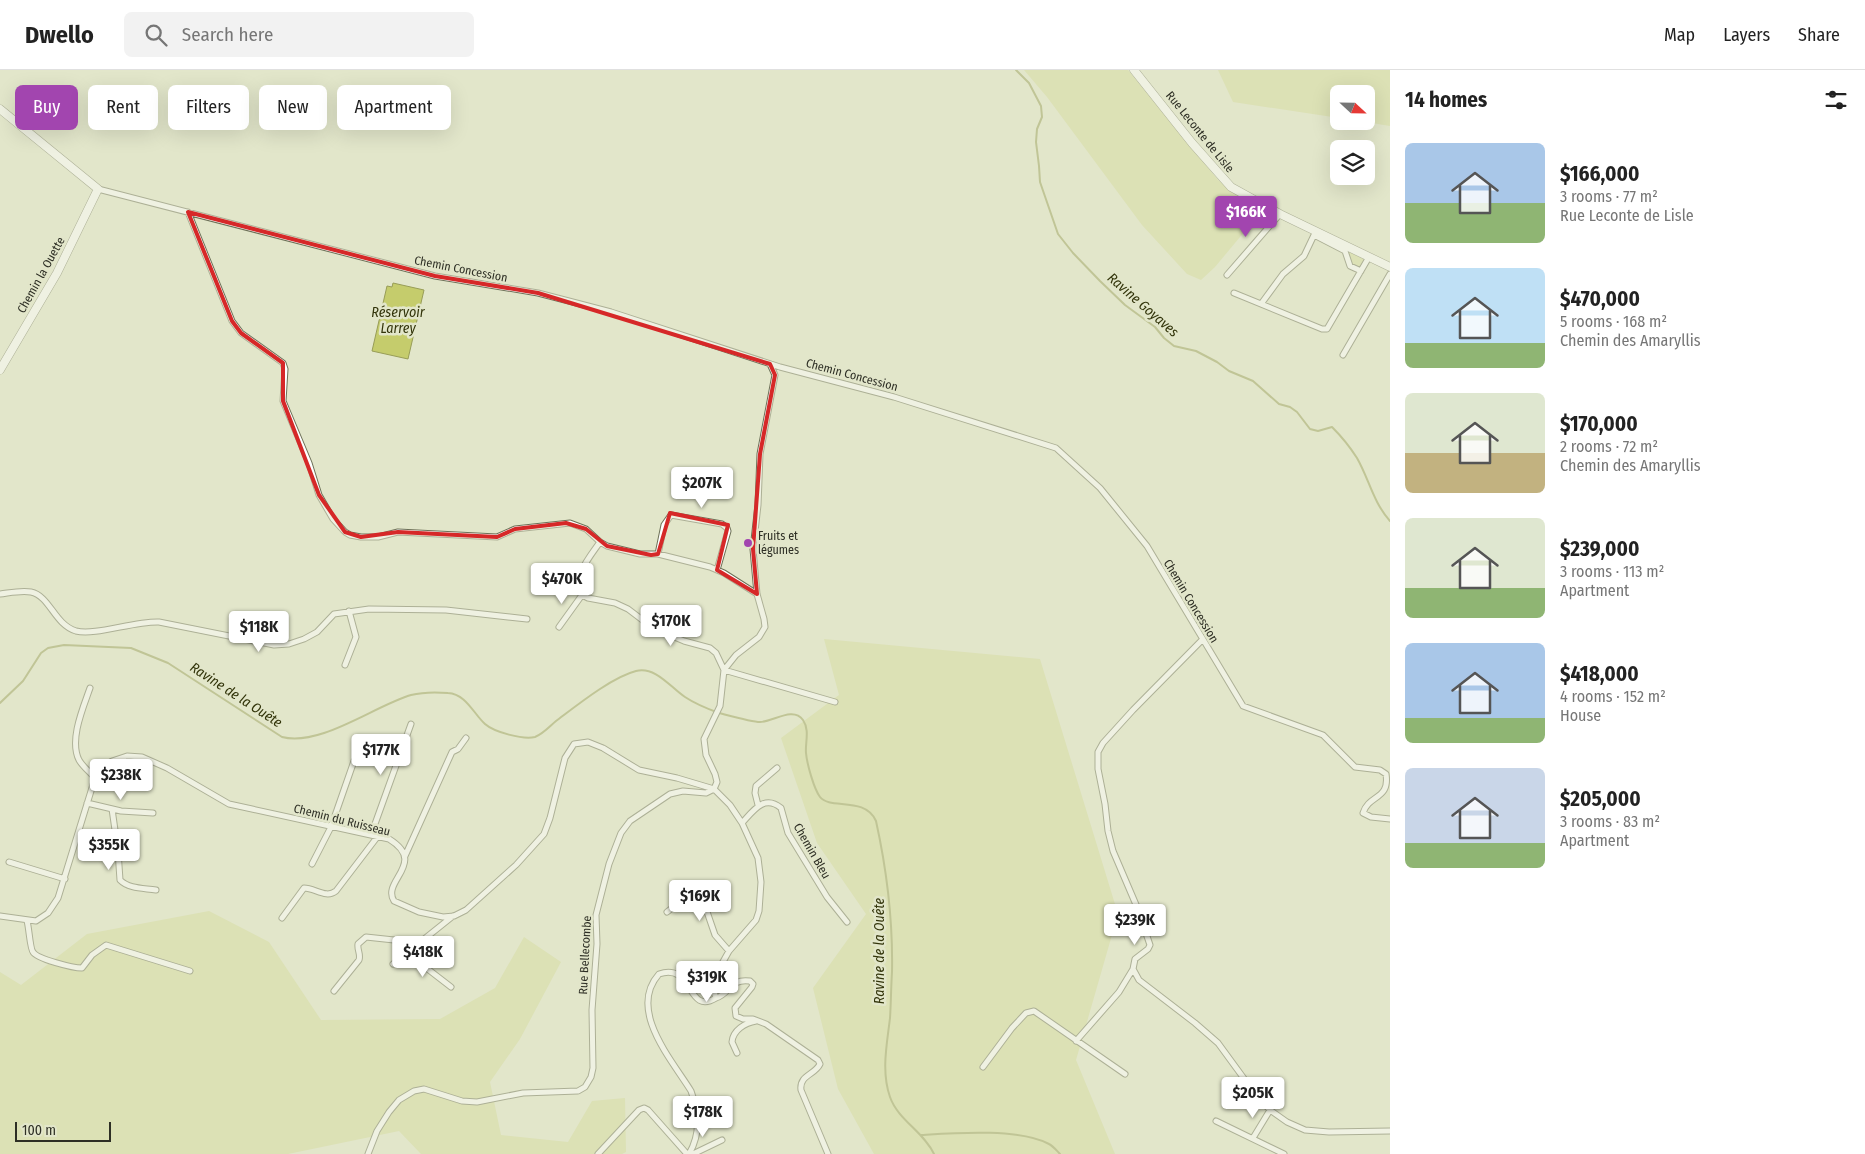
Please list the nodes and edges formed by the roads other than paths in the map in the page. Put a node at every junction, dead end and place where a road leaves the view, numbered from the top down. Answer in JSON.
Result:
{"nodes":[{"id":1,"x":1134,"y":70,"type":"edge"},
{"id":2,"x":0,"y":109,"type":"edge"},
{"id":3,"x":98,"y":189,"type":"junction"},
{"id":4,"x":188,"y":212,"type":"junction"},
{"id":5,"x":1280,"y":214,"type":"junction"},
{"id":6,"x":1368,"y":256,"type":"junction"},
{"id":7,"x":1390,"y":267,"type":"edge"},
{"id":8,"x":1361,"y":271,"type":"junction"},
{"id":9,"x":1390,"y":274,"type":"edge"},
{"id":10,"x":1227,"y":275,"type":"dead end"},
{"id":11,"x":1234,"y":293,"type":"dead end"},
{"id":12,"x":1261,"y":304,"type":"junction"},
{"id":13,"x":1343,"y":356,"type":"dead end"},
{"id":14,"x":770,"y":364,"type":"junction"},
{"id":15,"x":0,"y":370,"type":"edge"},
{"id":16,"x":600,"y":542,"type":"junction"},
{"id":17,"x":658,"y":554,"type":"junction"},
{"id":18,"x":717,"y":570,"type":"junction"},
{"id":19,"x":0,"y":594,"type":"edge"},
{"id":20,"x":757,"y":594,"type":"junction"},
{"id":21,"x":582,"y":595,"type":"junction"},
{"id":22,"x":349,"y":611,"type":"junction"},
{"id":23,"x":527,"y":619,"type":"dead end"},
{"id":24,"x":559,"y":627,"type":"dead end"},
{"id":25,"x":1202,"y":640,"type":"junction"},
{"id":26,"x":345,"y":665,"type":"dead end"},
{"id":27,"x":724,"y":670,"type":"junction"},
{"id":28,"x":90,"y":688,"type":"dead end"},
{"id":29,"x":835,"y":702,"type":"dead end"},
{"id":30,"x":410,"y":724,"type":"dead end"},
{"id":31,"x":466,"y":738,"type":"dead end"},
{"id":32,"x":354,"y":761,"type":"dead end"},
{"id":33,"x":777,"y":768,"type":"dead end"},
{"id":34,"x":95,"y":778,"type":"junction"},
{"id":35,"x":714,"y":789,"type":"junction"},
{"id":36,"x":87,"y":803,"type":"junction"},
{"id":37,"x":758,"y":805,"type":"junction"},
{"id":38,"x":112,"y":809,"type":"junction"},
{"id":39,"x":153,"y":812,"type":"dead end"},
{"id":40,"x":1390,"y":819,"type":"edge"},
{"id":41,"x":742,"y":823,"type":"junction"},
{"id":42,"x":331,"y":827,"type":"junction"},
{"id":43,"x":371,"y":835,"type":"junction"},
{"id":44,"x":378,"y":836,"type":"junction"},
{"id":45,"x":404,"y":857,"type":"junction"},
{"id":46,"x":9,"y":862,"type":"dead end"},
{"id":47,"x":312,"y":864,"type":"dead end"},
{"id":48,"x":64,"y":879,"type":"junction"},
{"id":49,"x":156,"y":890,"type":"dead end"},
{"id":50,"x":667,"y":912,"type":"dead end"},
{"id":51,"x":0,"y":916,"type":"edge"},
{"id":52,"x":454,"y":916,"type":"junction"},
{"id":53,"x":282,"y":918,"type":"dead end"},
{"id":54,"x":27,"y":921,"type":"junction"},
{"id":55,"x":847,"y":922,"type":"dead end"},
{"id":56,"x":413,"y":948,"type":"junction"},
{"id":57,"x":729,"y":951,"type":"junction"},
{"id":58,"x":407,"y":953,"type":"junction"},
{"id":59,"x":393,"y":964,"type":"dead end"},
{"id":60,"x":1133,"y":969,"type":"junction"},
{"id":61,"x":190,"y":971,"type":"dead end"},
{"id":62,"x":451,"y":987,"type":"dead end"},
{"id":63,"x":334,"y":991,"type":"dead end"},
{"id":64,"x":716,"y":998,"type":"junction"},
{"id":65,"x":760,"y":1021,"type":"junction"},
{"id":66,"x":1076,"y":1041,"type":"junction"},
{"id":67,"x":737,"y":1053,"type":"dead end"},
{"id":68,"x":983,"y":1066,"type":"dead end"},
{"id":69,"x":1126,"y":1074,"type":"dead end"},
{"id":70,"x":1270,"y":1110,"type":"junction"},
{"id":71,"x":1216,"y":1121,"type":"dead end"},
{"id":72,"x":1390,"y":1131,"type":"edge"},
{"id":73,"x":1254,"y":1138,"type":"junction"},
{"id":74,"x":722,"y":1140,"type":"dead end"},
{"id":75,"x":368,"y":1154,"type":"edge"},
{"id":76,"x":598,"y":1154,"type":"edge"},
{"id":77,"x":690,"y":1154,"type":"edge"},
{"id":78,"x":828,"y":1154,"type":"edge"},
{"id":79,"x":1284,"y":1154,"type":"edge"}],
"edges":[{"from":1,"to":5,"type":"street","name":"Rue Leconte de Lisle"},
{"from":2,"to":3,"type":"street"},
{"from":3,"to":4,"type":"street","name":"Chemin Concession"},
{"from":3,"to":15,"type":"street","name":"Chemin la Ouette"},
{"from":4,"to":14,"type":"street","name":"Chemin Concession"},
{"from":4,"to":16,"type":"street"},
{"from":5,"to":6,"type":"street","name":"Rue Leconte de Lisle"},
{"from":5,"to":10,"type":"street"},
{"from":6,"to":7,"type":"street","name":"Rue Leconte de Lisle"},
{"from":6,"to":8,"type":"street"},
{"from":8,"to":12,"type":"street"},
{"from":8,"to":12,"type":"street"},
{"from":9,"to":13,"type":"street"},
{"from":11,"to":12,"type":"street"},
{"from":14,"to":20,"type":"street"},
{"from":14,"to":25,"type":"street","name":"Chemin Concession"},
{"from":16,"to":17,"type":"street"},
{"from":16,"to":21,"type":"street"},
{"from":17,"to":18,"type":"street"},
{"from":17,"to":18,"type":"street"},
{"from":18,"to":20,"type":"street"},
{"from":19,"to":22,"type":"street"},
{"from":20,"to":27,"type":"street"},
{"from":21,"to":24,"type":"street"},
{"from":21,"to":27,"type":"street"},
{"from":22,"to":23,"type":"street"},
{"from":22,"to":26,"type":"street"},
{"from":25,"to":40,"type":"street","name":"Chemin Concession"},
{"from":25,"to":60,"type":"street"},
{"from":27,"to":29,"type":"street"},
{"from":27,"to":35,"type":"street"},
{"from":28,"to":34,"type":"street"},
{"from":30,"to":43,"type":"street"},
{"from":31,"to":45,"type":"street"},
{"from":32,"to":42,"type":"street"},
{"from":33,"to":37,"type":"street"},
{"from":34,"to":36,"type":"street","name":"Chemin du Ruisseau"},
{"from":34,"to":42,"type":"street","name":"Chemin du Ruisseau"},
{"from":35,"to":41,"type":"street"},
{"from":35,"to":52,"type":"street"},
{"from":35,"to":75,"type":"street","name":"Rue Bellecombe"},
{"from":36,"to":38,"type":"street"},
{"from":36,"to":48,"type":"street","name":"Chemin du Ruisseau"},
{"from":37,"to":41,"type":"street"},
{"from":37,"to":55,"type":"street","name":"Chemin Bleu"},
{"from":38,"to":39,"type":"street"},
{"from":38,"to":49,"type":"street"},
{"from":41,"to":57,"type":"street"},
{"from":42,"to":43,"type":"street","name":"Chemin du Ruisseau"},
{"from":42,"to":47,"type":"street"},
{"from":43,"to":44,"type":"street","name":"Chemin du Ruisseau"},
{"from":44,"to":45,"type":"street","name":"Chemin du Ruisseau"},
{"from":44,"to":53,"type":"street"},
{"from":45,"to":52,"type":"street"},
{"from":46,"to":48,"type":"street"},
{"from":48,"to":54,"type":"street","name":"Chemin du Ruisseau"},
{"from":50,"to":57,"type":"street"},
{"from":51,"to":54,"type":"street"},
{"from":52,"to":56,"type":"street"},
{"from":54,"to":61,"type":"street"},
{"from":56,"to":58,"type":"street"},
{"from":56,"to":63,"type":"street"},
{"from":57,"to":64,"type":"street"},
{"from":58,"to":59,"type":"street"},
{"from":58,"to":62,"type":"street"},
{"from":60,"to":66,"type":"street"},
{"from":60,"to":70,"type":"street"},
{"from":64,"to":65,"type":"street"},
{"from":64,"to":77,"type":"street"},
{"from":65,"to":67,"type":"street"},
{"from":65,"to":78,"type":"street"},
{"from":66,"to":68,"type":"street"},
{"from":66,"to":69,"type":"street"},
{"from":70,"to":72,"type":"street"},
{"from":70,"to":73,"type":"street"},
{"from":71,"to":73,"type":"street"},
{"from":73,"to":79,"type":"street"},
{"from":74,"to":77,"type":"street"},
{"from":76,"to":77,"type":"street"}]}
